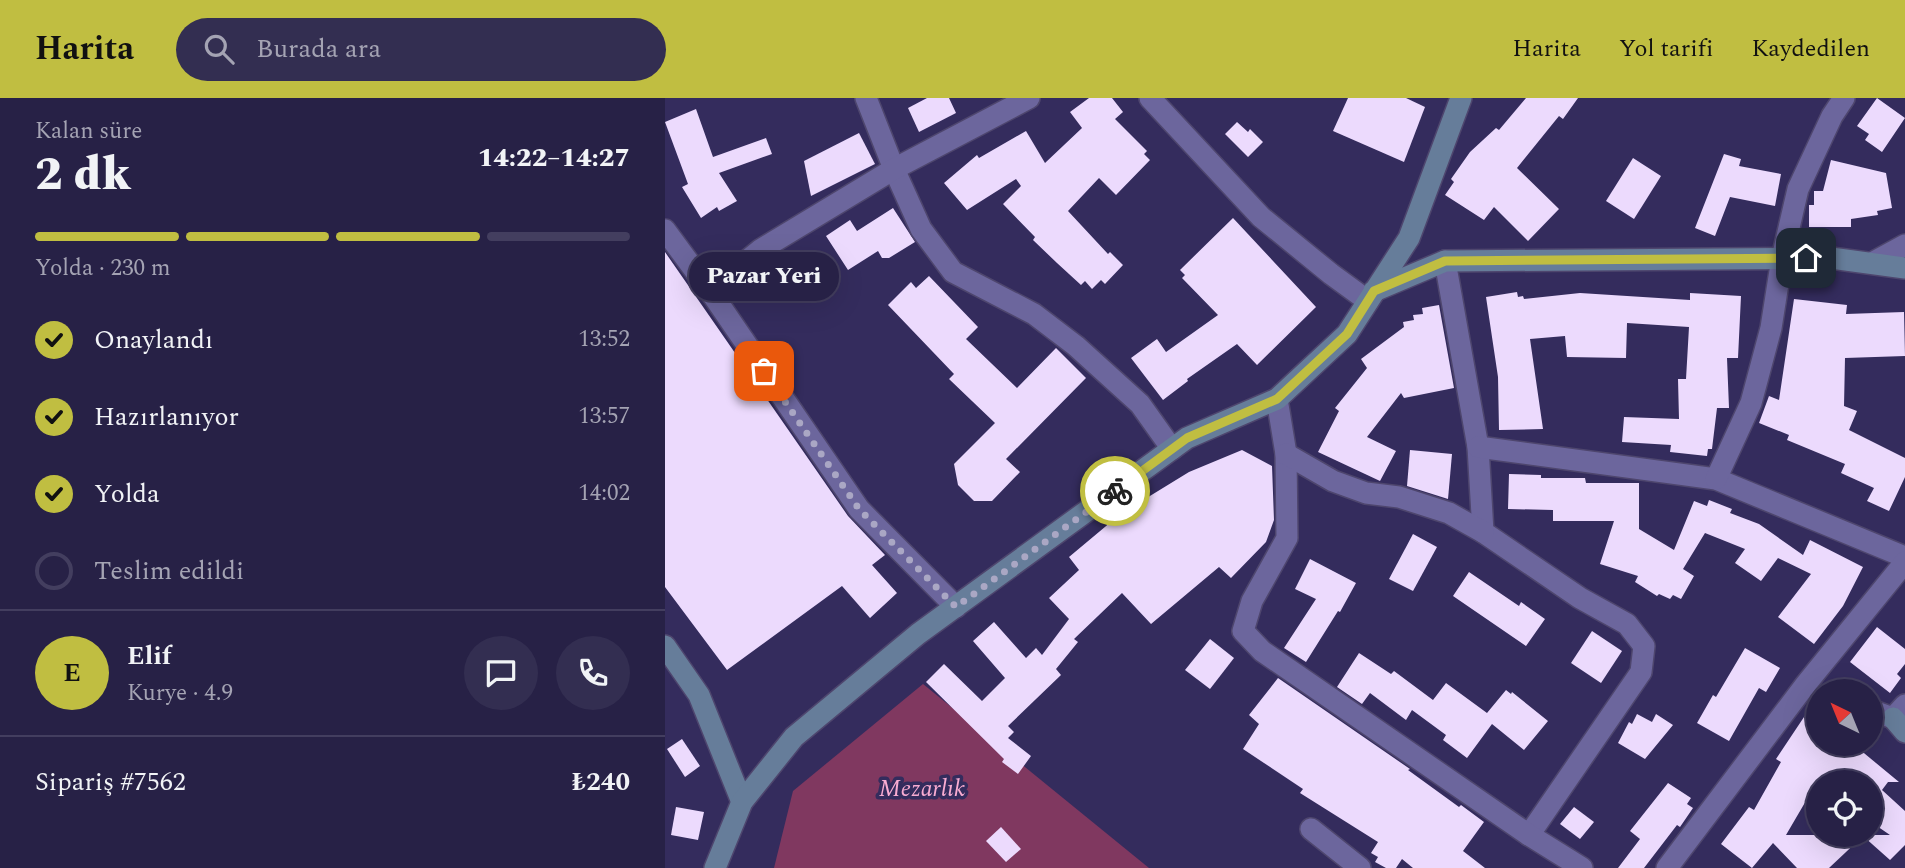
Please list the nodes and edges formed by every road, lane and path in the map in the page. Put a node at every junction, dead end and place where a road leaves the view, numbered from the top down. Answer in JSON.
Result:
{"nodes":[{"id":1,"x":866,"y":98,"type":"edge"},
{"id":2,"x":1029,"y":98,"type":"edge"},
{"id":3,"x":1150,"y":98,"type":"edge"},
{"id":4,"x":1461,"y":98,"type":"edge"},
{"id":5,"x":1844,"y":98,"type":"edge"},
{"id":6,"x":894,"y":169,"type":"junction"},
{"id":7,"x":665,"y":230,"type":"edge"},
{"id":8,"x":1905,"y":246,"type":"edge"},
{"id":9,"x":1782,"y":258,"type":"junction"},
{"id":10,"x":1445,"y":261,"type":"junction"},
{"id":11,"x":1872,"y":263,"type":"junction"},
{"id":12,"x":1905,"y":268,"type":"edge"},
{"id":13,"x":711,"y":290,"type":"junction"},
{"id":14,"x":1371,"y":296,"type":"junction"},
{"id":15,"x":1277,"y":399,"type":"junction"},
{"id":16,"x":1478,"y":447,"type":"junction"},
{"id":17,"x":1172,"y":449,"type":"junction"},
{"id":18,"x":1286,"y":454,"type":"junction"},
{"id":19,"x":1716,"y":479,"type":"junction"},
{"id":20,"x":1483,"y":532,"type":"junction"},
{"id":21,"x":1905,"y":559,"type":"edge"},
{"id":22,"x":956,"y":607,"type":"junction"},
{"id":23,"x":665,"y":646,"type":"edge"},
{"id":24,"x":1821,"y":679,"type":"edge"},
{"id":25,"x":1806,"y":698,"type":"edge"},
{"id":26,"x":1883,"y":713,"type":"edge"},
{"id":27,"x":1901,"y":718,"type":"edge"},
{"id":28,"x":742,"y":802,"type":"junction"},
{"id":29,"x":1311,"y":829,"type":"dead end"},
{"id":30,"x":1529,"y":835,"type":"junction"},
{"id":31,"x":715,"y":868,"type":"edge"},
{"id":32,"x":1360,"y":868,"type":"edge"},
{"id":33,"x":1582,"y":868,"type":"edge"},
{"id":34,"x":1667,"y":868,"type":"edge"}],
"edges":[{"from":1,"to":6,"type":"street"},
{"from":2,"to":6,"type":"street"},
{"from":3,"to":14,"type":"street"},
{"from":4,"to":14,"type":"main road"},
{"from":5,"to":9,"type":"street"},
{"from":6,"to":13,"type":"street"},
{"from":6,"to":17,"type":"street"},
{"from":7,"to":13,"type":"street"},
{"from":8,"to":11,"type":"street"},
{"from":9,"to":10,"type":"main road"},
{"from":9,"to":11,"type":"main road"},
{"from":9,"to":19,"type":"street"},
{"from":10,"to":14,"type":"main road"},
{"from":10,"to":16,"type":"street"},
{"from":11,"to":12,"type":"main road"},
{"from":13,"to":22,"type":"street"},
{"from":14,"to":15,"type":"main road"},
{"from":15,"to":17,"type":"main road"},
{"from":15,"to":18,"type":"street"},
{"from":16,"to":19,"type":"street"},
{"from":16,"to":20,"type":"street"},
{"from":17,"to":22,"type":"main road"},
{"from":18,"to":20,"type":"street"},
{"from":18,"to":30,"type":"street"},
{"from":19,"to":21,"type":"street"},
{"from":20,"to":30,"type":"street"},
{"from":21,"to":24,"type":"street"},
{"from":22,"to":28,"type":"main road"},
{"from":23,"to":28,"type":"main road"},
{"from":25,"to":34,"type":"street"},
{"from":26,"to":27,"type":"street"},
{"from":28,"to":31,"type":"main road"},
{"from":29,"to":32,"type":"street"},
{"from":30,"to":33,"type":"street"}]}
